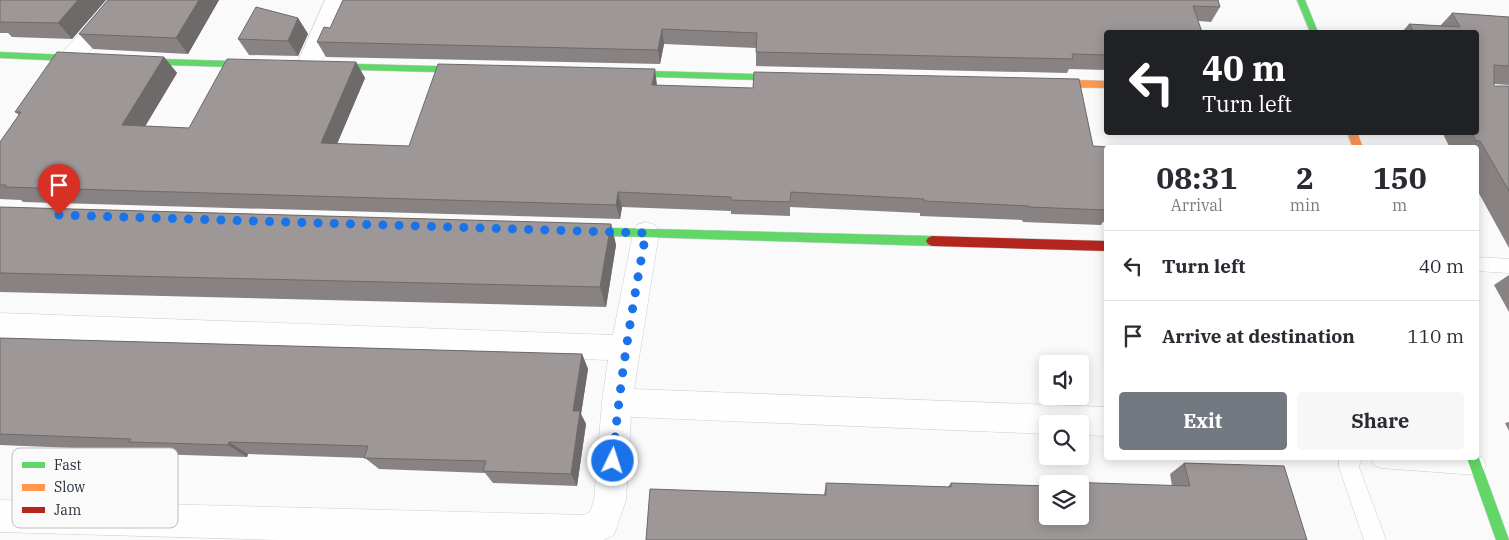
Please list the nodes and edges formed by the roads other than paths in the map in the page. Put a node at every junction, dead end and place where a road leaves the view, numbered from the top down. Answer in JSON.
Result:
{"nodes":[{"id":1,"x":120,"y":0,"type":"edge"},
{"id":2,"x":336,"y":0,"type":"edge"},
{"id":3,"x":1301,"y":0,"type":"edge"},
{"id":4,"x":1313,"y":30,"type":"edge"},
{"id":5,"x":0,"y":55,"type":"edge"},
{"id":6,"x":71,"y":58,"type":"junction"},
{"id":7,"x":100,"y":59,"type":"edge"},
{"id":8,"x":120,"y":60,"type":"edge"},
{"id":9,"x":278,"y":66,"type":"edge"},
{"id":10,"x":303,"y":66,"type":"joint"},
{"id":11,"x":488,"y":70,"type":"edge"},
{"id":12,"x":607,"y":73,"type":"edge"},
{"id":13,"x":807,"y":78,"type":"edge"},
{"id":14,"x":1026,"y":83,"type":"edge"},
{"id":15,"x":1104,"y":85,"type":"edge"},
{"id":16,"x":567,"y":231,"type":"edge"},
{"id":17,"x":646,"y":233,"type":"junction"},
{"id":18,"x":1104,"y":246,"type":"edge"},
{"id":19,"x":1479,"y":264,"type":"edge"},
{"id":20,"x":1509,"y":266,"type":"edge"},
{"id":21,"x":0,"y":326,"type":"edge"},
{"id":22,"x":625,"y":348,"type":"junction"},
{"id":23,"x":617,"y":402,"type":"junction"},
{"id":24,"x":1104,"y":422,"type":"edge"},
{"id":25,"x":1348,"y":460,"type":"edge"},
{"id":26,"x":1444,"y":460,"type":"edge"},
{"id":27,"x":1475,"y":461,"type":"edge"},
{"id":28,"x":178,"y":521,"type":"edge"},
{"id":29,"x":1375,"y":540,"type":"edge"},
{"id":30,"x":1503,"y":540,"type":"edge"}],
"edges":[{"from":1,"to":6,"type":"street"},
{"from":2,"to":10,"type":"street"},
{"from":3,"to":4,"type":"street"},
{"from":5,"to":6,"type":"street"},
{"from":6,"to":7,"type":"street"},
{"from":8,"to":9,"type":"street"},
{"from":10,"to":11,"type":"street"},
{"from":12,"to":13,"type":"street"},
{"from":14,"to":15,"type":"street"},
{"from":16,"to":17,"type":"street"},
{"from":17,"to":18,"type":"street"},
{"from":17,"to":22,"type":"street"},
{"from":19,"to":20,"type":"lane"},
{"from":21,"to":22,"type":"street"},
{"from":22,"to":23,"type":"street"},
{"from":23,"to":24,"type":"street"},
{"from":23,"to":28,"type":"street"},
{"from":25,"to":29,"type":"lane"},
{"from":26,"to":27,"type":"lane"},
{"from":27,"to":30,"type":"street"}]}
